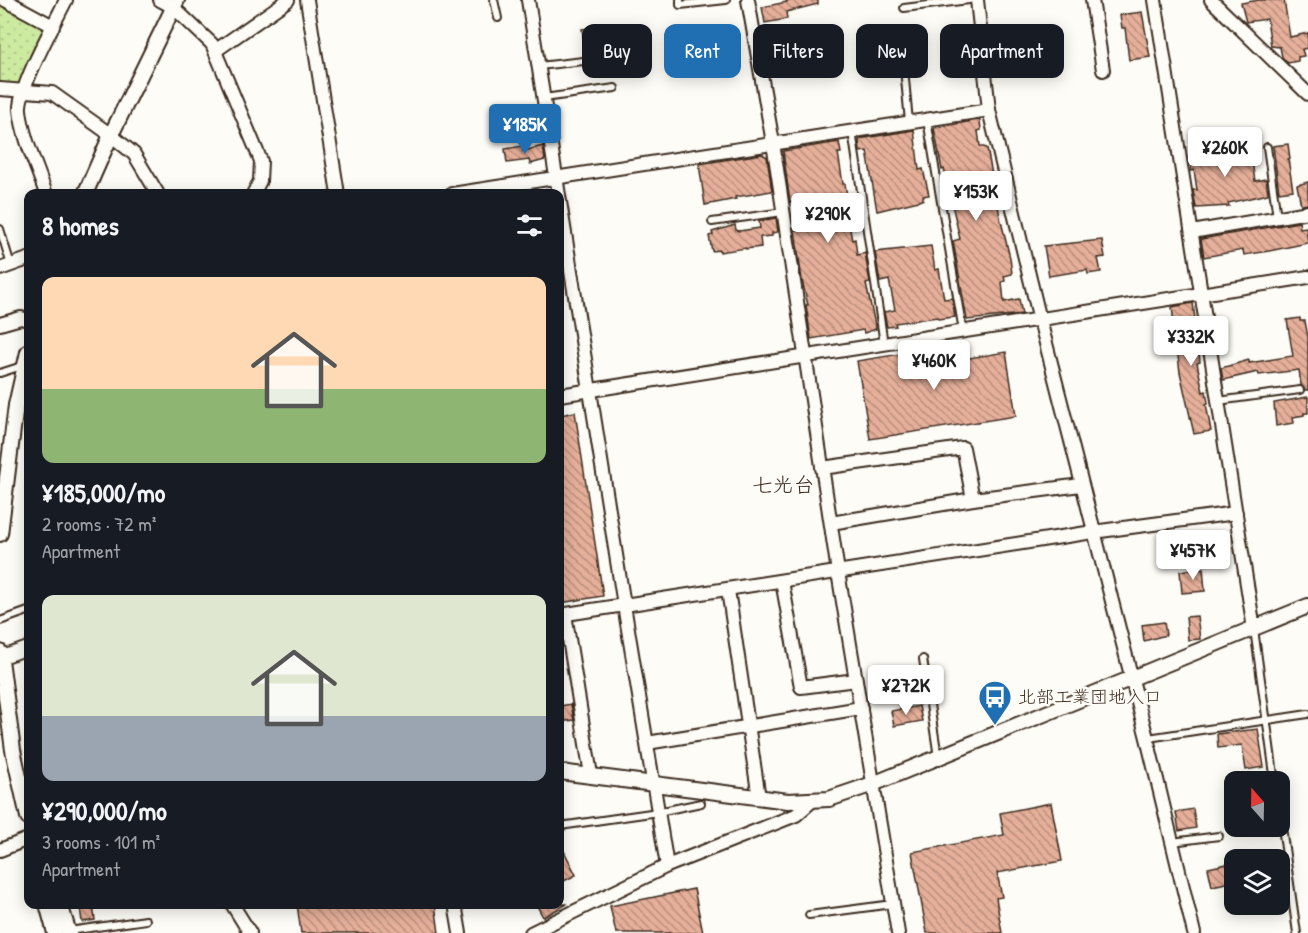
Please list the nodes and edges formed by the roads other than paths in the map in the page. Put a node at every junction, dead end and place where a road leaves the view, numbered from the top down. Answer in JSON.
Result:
{"nodes":[{"id":1,"x":5,"y":0,"type":"edge"},
{"id":2,"x":66,"y":0,"type":"edge"},
{"id":3,"x":160,"y":0,"type":"edge"},
{"id":4,"x":288,"y":0,"type":"edge"},
{"id":5,"x":307,"y":0,"type":"edge"},
{"id":6,"x":494,"y":0,"type":"edge"},
{"id":7,"x":528,"y":0,"type":"edge"},
{"id":8,"x":680,"y":0,"type":"edge"},
{"id":9,"x":726,"y":0,"type":"edge"},
{"id":10,"x":748,"y":0,"type":"edge"},
{"id":11,"x":969,"y":0,"type":"edge"},
{"id":12,"x":977,"y":0,"type":"edge"},
{"id":13,"x":1092,"y":0,"type":"edge"},
{"id":14,"x":1155,"y":0,"type":"edge"},
{"id":15,"x":1211,"y":0,"type":"edge"},
{"id":16,"x":175,"y":4,"type":"edge"},
{"id":17,"x":904,"y":8,"type":"dead end"},
{"id":18,"x":498,"y":18,"type":"dead end"},
{"id":19,"x":53,"y":26,"type":"junction"},
{"id":20,"x":753,"y":30,"type":"edge"},
{"id":21,"x":215,"y":51,"type":"junction"},
{"id":22,"x":582,"y":61,"type":"edge"},
{"id":23,"x":539,"y":66,"type":"junction"},
{"id":24,"x":1103,"y":70,"type":"dead end"},
{"id":25,"x":761,"y":78,"type":"edge"},
{"id":26,"x":905,"y":78,"type":"edge"},
{"id":27,"x":615,"y":88,"type":"dead end"},
{"id":28,"x":0,"y":89,"type":"edge"},
{"id":29,"x":22,"y":91,"type":"junction"},
{"id":30,"x":1308,"y":94,"type":"edge"},
{"id":31,"x":544,"y":98,"type":"junction"},
{"id":32,"x":989,"y":110,"type":"junction"},
{"id":33,"x":927,"y":120,"type":"junction"},
{"id":34,"x":909,"y":122,"type":"junction"},
{"id":35,"x":851,"y":131,"type":"junction"},
{"id":36,"x":111,"y":135,"type":"junction"},
{"id":37,"x":773,"y":142,"type":"junction"},
{"id":38,"x":1267,"y":147,"type":"dead end"},
{"id":39,"x":557,"y":177,"type":"junction"},
{"id":40,"x":44,"y":189,"type":"edge"},
{"id":41,"x":88,"y":189,"type":"edge"},
{"id":42,"x":155,"y":189,"type":"edge"},
{"id":43,"x":256,"y":189,"type":"edge"},
{"id":44,"x":337,"y":189,"type":"edge"},
{"id":45,"x":483,"y":189,"type":"edge"},
{"id":46,"x":559,"y":189,"type":"edge"},
{"id":47,"x":783,"y":212,"type":"junction"},
{"id":48,"x":1308,"y":212,"type":"edge"},
{"id":49,"x":1277,"y":218,"type":"junction"},
{"id":50,"x":564,"y":222,"type":"edge"},
{"id":51,"x":712,"y":222,"type":"dead end"},
{"id":52,"x":0,"y":229,"type":"edge"},
{"id":53,"x":1192,"y":232,"type":"junction"},
{"id":54,"x":24,"y":260,"type":"edge"},
{"id":55,"x":5,"y":267,"type":"edge"},
{"id":56,"x":1308,"y":277,"type":"edge"},
{"id":57,"x":1202,"y":295,"type":"junction"},
{"id":58,"x":24,"y":319,"type":"edge"},
{"id":59,"x":1040,"y":320,"type":"junction"},
{"id":60,"x":0,"y":324,"type":"edge"},
{"id":61,"x":963,"y":331,"type":"junction"},
{"id":62,"x":884,"y":344,"type":"junction"},
{"id":63,"x":806,"y":356,"type":"junction"},
{"id":64,"x":24,"y":361,"type":"edge"},
{"id":65,"x":24,"y":372,"type":"edge"},
{"id":66,"x":0,"y":373,"type":"edge"},
{"id":67,"x":590,"y":390,"type":"junction"},
{"id":68,"x":1300,"y":390,"type":"dead end"},
{"id":69,"x":564,"y":394,"type":"edge"},
{"id":70,"x":1218,"y":401,"type":"junction"},
{"id":71,"x":822,"y":468,"type":"junction"},
{"id":72,"x":1081,"y":485,"type":"junction"},
{"id":73,"x":2,"y":495,"type":"edge"},
{"id":74,"x":973,"y":499,"type":"junction"},
{"id":75,"x":1236,"y":513,"type":"junction"},
{"id":76,"x":831,"y":523,"type":"junction"},
{"id":77,"x":1093,"y":532,"type":"junction"},
{"id":78,"x":0,"y":534,"type":"edge"},
{"id":79,"x":838,"y":572,"type":"junction"},
{"id":80,"x":782,"y":581,"type":"junction"},
{"id":81,"x":728,"y":590,"type":"junction"},
{"id":82,"x":624,"y":605,"type":"junction"},
{"id":83,"x":1308,"y":606,"type":"edge"},
{"id":84,"x":24,"y":612,"type":"edge"},
{"id":85,"x":564,"y":615,"type":"edge"},
{"id":86,"x":0,"y":621,"type":"edge"},
{"id":87,"x":564,"y":626,"type":"edge"},
{"id":88,"x":1254,"y":629,"type":"junction"},
{"id":89,"x":24,"y":649,"type":"edge"},
{"id":90,"x":0,"y":651,"type":"edge"},
{"id":91,"x":0,"y":658,"type":"edge"},
{"id":92,"x":922,"y":659,"type":"dead end"},
{"id":93,"x":1131,"y":679,"type":"junction"},
{"id":94,"x":856,"y":680,"type":"junction"},
{"id":95,"x":861,"y":708,"type":"junction"},
{"id":96,"x":1308,"y":714,"type":"edge"},
{"id":97,"x":1266,"y":721,"type":"junction"},
{"id":98,"x":748,"y":727,"type":"junction"},
{"id":99,"x":1147,"y":738,"type":"junction"},
{"id":100,"x":647,"y":743,"type":"junction"},
{"id":101,"x":938,"y":758,"type":"junction"},
{"id":102,"x":1273,"y":771,"type":"edge"},
{"id":103,"x":564,"y":773,"type":"edge"},
{"id":104,"x":591,"y":776,"type":"junction"},
{"id":105,"x":654,"y":783,"type":"junction"},
{"id":106,"x":873,"y":784,"type":"junction"},
{"id":107,"x":759,"y":798,"type":"junction"},
{"id":108,"x":24,"y":800,"type":"edge"},
{"id":109,"x":778,"y":801,"type":"junction"},
{"id":110,"x":812,"y":801,"type":"junction"},
{"id":111,"x":701,"y":803,"type":"dead end"},
{"id":112,"x":658,"y":812,"type":"junction"},
{"id":113,"x":774,"y":824,"type":"junction"},
{"id":114,"x":564,"y":825,"type":"edge"},
{"id":115,"x":1219,"y":836,"type":"dead end"},
{"id":116,"x":1283,"y":837,"type":"edge"},
{"id":117,"x":24,"y":840,"type":"edge"},
{"id":118,"x":1172,"y":842,"type":"junction"},
{"id":119,"x":0,"y":849,"type":"edge"},
{"id":120,"x":668,"y":866,"type":"junction"},
{"id":121,"x":893,"y":904,"type":"junction"},
{"id":122,"x":50,"y":909,"type":"edge"},
{"id":123,"x":61,"y":909,"type":"edge"},
{"id":124,"x":235,"y":909,"type":"edge"},
{"id":125,"x":456,"y":909,"type":"edge"},
{"id":126,"x":809,"y":915,"type":"dead end"},
{"id":127,"x":146,"y":920,"type":"dead end"},
{"id":128,"x":536,"y":932,"type":"edge"},
{"id":129,"x":64,"y":933,"type":"edge"},
{"id":130,"x":250,"y":933,"type":"edge"},
{"id":131,"x":460,"y":933,"type":"edge"},
{"id":132,"x":898,"y":933,"type":"edge"},
{"id":133,"x":1194,"y":933,"type":"edge"},
{"id":134,"x":1297,"y":933,"type":"edge"}],
"edges":[{"from":1,"to":19,"type":"street"},
{"from":2,"to":19,"type":"street"},
{"from":3,"to":16,"type":"street"},
{"from":4,"to":21,"type":"street"},
{"from":5,"to":44,"type":"street"},
{"from":6,"to":18,"type":"lane"},
{"from":7,"to":23,"type":"street"},
{"from":8,"to":9,"type":"lane"},
{"from":10,"to":20,"type":"street"},
{"from":11,"to":17,"type":"lane"},
{"from":12,"to":32,"type":"street"},
{"from":13,"to":24,"type":"street"},
{"from":14,"to":53,"type":"street"},
{"from":15,"to":30,"type":"street"},
{"from":16,"to":21,"type":"street"},
{"from":16,"to":36,"type":"street"},
{"from":19,"to":29,"type":"street"},
{"from":21,"to":43,"type":"street"},
{"from":22,"to":23,"type":"lane"},
{"from":23,"to":31,"type":"street"},
{"from":25,"to":37,"type":"street"},
{"from":26,"to":34,"type":"lane"},
{"from":27,"to":31,"type":"lane"},
{"from":28,"to":29,"type":"street"},
{"from":29,"to":36,"type":"street"},
{"from":29,"to":40,"type":"street"},
{"from":31,"to":39,"type":"street"},
{"from":32,"to":33,"type":"street"},
{"from":32,"to":59,"type":"street"},
{"from":33,"to":34,"type":"street"},
{"from":33,"to":61,"type":"lane"},
{"from":34,"to":35,"type":"street"},
{"from":35,"to":37,"type":"street"},
{"from":35,"to":62,"type":"lane"},
{"from":36,"to":41,"type":"street"},
{"from":36,"to":42,"type":"street"},
{"from":37,"to":39,"type":"street"},
{"from":37,"to":47,"type":"street"},
{"from":38,"to":49,"type":"lane"},
{"from":39,"to":45,"type":"street"},
{"from":39,"to":46,"type":"street"},
{"from":47,"to":51,"type":"lane"},
{"from":47,"to":63,"type":"street"},
{"from":48,"to":49,"type":"street"},
{"from":49,"to":53,"type":"street"},
{"from":50,"to":67,"type":"street"},
{"from":52,"to":55,"type":"lane"},
{"from":53,"to":57,"type":"street"},
{"from":54,"to":55,"type":"street"},
{"from":56,"to":57,"type":"street"},
{"from":57,"to":59,"type":"street"},
{"from":57,"to":70,"type":"street"},
{"from":58,"to":60,"type":"street"},
{"from":59,"to":61,"type":"street"},
{"from":59,"to":72,"type":"street"},
{"from":61,"to":62,"type":"street"},
{"from":62,"to":63,"type":"street"},
{"from":63,"to":67,"type":"street"},
{"from":63,"to":71,"type":"street"},
{"from":64,"to":66,"type":"lane"},
{"from":65,"to":73,"type":"street"},
{"from":67,"to":69,"type":"street"},
{"from":67,"to":82,"type":"street"},
{"from":68,"to":70,"type":"lane"},
{"from":70,"to":75,"type":"street"},
{"from":71,"to":74,"type":"street"},
{"from":71,"to":76,"type":"street"},
{"from":72,"to":74,"type":"street"},
{"from":72,"to":77,"type":"street"},
{"from":73,"to":78,"type":"street"},
{"from":74,"to":76,"type":"street"},
{"from":75,"to":77,"type":"street"},
{"from":75,"to":88,"type":"street"},
{"from":76,"to":79,"type":"street"},
{"from":77,"to":79,"type":"street"},
{"from":77,"to":93,"type":"street"},
{"from":79,"to":80,"type":"street"},
{"from":79,"to":94,"type":"street"},
{"from":80,"to":81,"type":"street"},
{"from":80,"to":94,"type":"street"},
{"from":81,"to":82,"type":"street"},
{"from":81,"to":98,"type":"street"},
{"from":82,"to":85,"type":"street"},
{"from":82,"to":100,"type":"street"},
{"from":83,"to":88,"type":"street"},
{"from":84,"to":86,"type":"lane"},
{"from":87,"to":104,"type":"street"},
{"from":88,"to":93,"type":"street"},
{"from":88,"to":97,"type":"lane"},
{"from":89,"to":91,"type":"street"},
{"from":90,"to":91,"type":"street"},
{"from":91,"to":108,"type":"street"},
{"from":92,"to":101,"type":"lane"},
{"from":93,"to":99,"type":"street"},
{"from":93,"to":101,"type":"street"},
{"from":94,"to":95,"type":"street"},
{"from":95,"to":98,"type":"street"},
{"from":95,"to":106,"type":"street"},
{"from":96,"to":97,"type":"lane"},
{"from":97,"to":99,"type":"lane"},
{"from":97,"to":102,"type":"lane"},
{"from":98,"to":100,"type":"street"},
{"from":98,"to":107,"type":"street"},
{"from":99,"to":118,"type":"street"},
{"from":100,"to":105,"type":"street"},
{"from":101,"to":106,"type":"street"},
{"from":103,"to":104,"type":"street"},
{"from":104,"to":105,"type":"street"},
{"from":105,"to":107,"type":"street"},
{"from":105,"to":112,"type":"street"},
{"from":106,"to":110,"type":"street"},
{"from":106,"to":121,"type":"street"},
{"from":107,"to":109,"type":"street"},
{"from":109,"to":110,"type":"street"},
{"from":109,"to":113,"type":"street"},
{"from":110,"to":113,"type":"street"},
{"from":111,"to":112,"type":"lane"},
{"from":112,"to":114,"type":"lane"},
{"from":112,"to":120,"type":"street"},
{"from":113,"to":120,"type":"street"},
{"from":115,"to":118,"type":"lane"},
{"from":116,"to":134,"type":"lane"},
{"from":117,"to":119,"type":"street"},
{"from":118,"to":133,"type":"street"},
{"from":120,"to":128,"type":"street"},
{"from":121,"to":126,"type":"lane"},
{"from":121,"to":132,"type":"street"},
{"from":122,"to":129,"type":"street"},
{"from":123,"to":129,"type":"street"},
{"from":124,"to":130,"type":"street"},
{"from":125,"to":131,"type":"street"},
{"from":127,"to":129,"type":"lane"}]}
